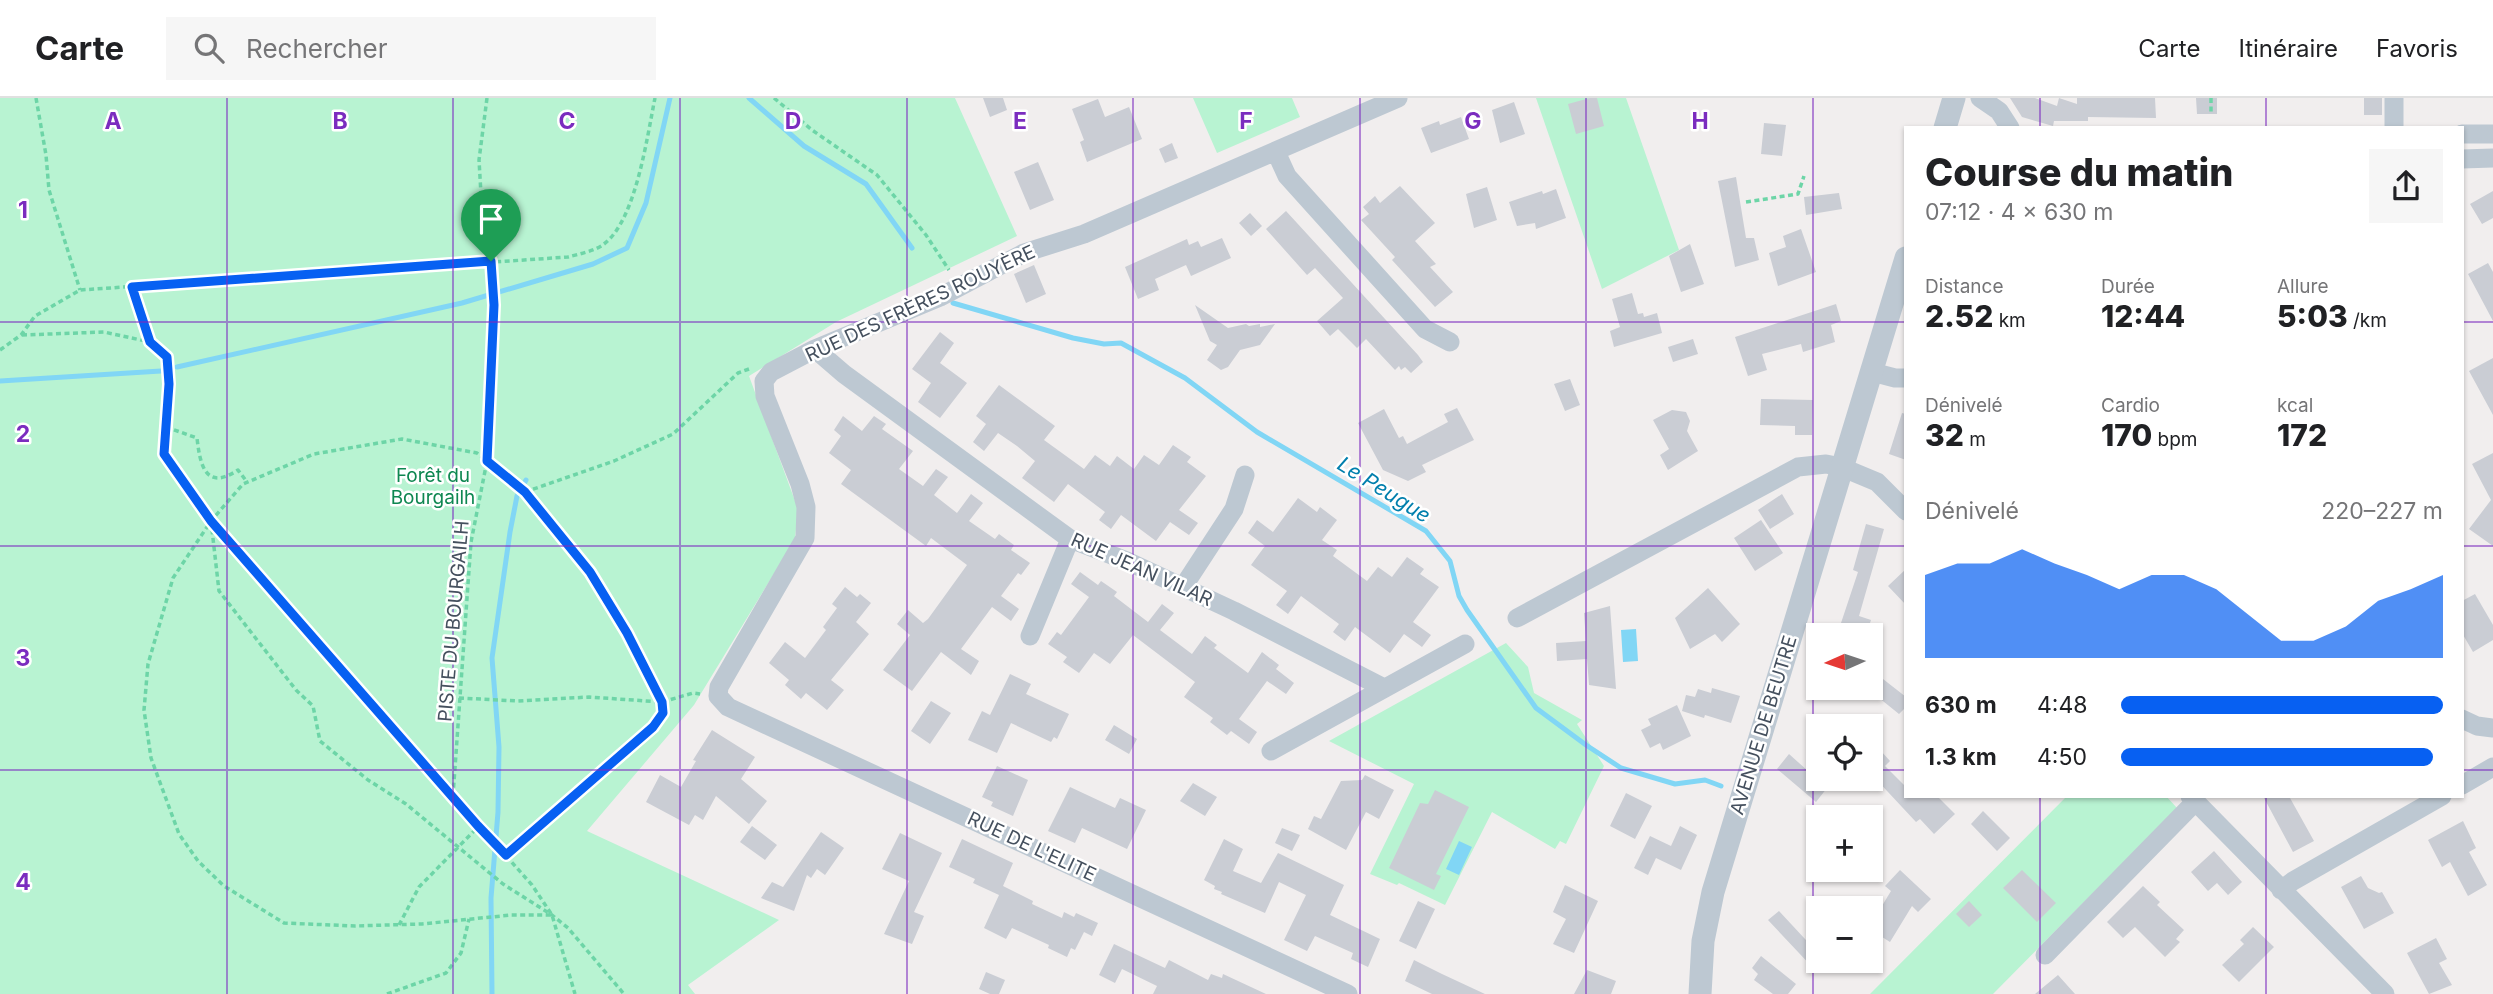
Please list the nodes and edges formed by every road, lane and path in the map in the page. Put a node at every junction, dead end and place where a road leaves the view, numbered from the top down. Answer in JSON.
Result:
{"nodes":[{"id":1,"x":36,"y":98,"type":"edge"},
{"id":2,"x":487,"y":98,"type":"edge"},
{"id":3,"x":655,"y":98,"type":"edge"},
{"id":4,"x":774,"y":98,"type":"edge"},
{"id":5,"x":1398,"y":98,"type":"edge"},
{"id":6,"x":1954,"y":98,"type":"edge"},
{"id":7,"x":1980,"y":98,"type":"edge"},
{"id":8,"x":2211,"y":98,"type":"edge"},
{"id":9,"x":2394,"y":98,"type":"edge"},
{"id":10,"x":2211,"y":113,"type":"dead end"},
{"id":11,"x":1946,"y":126,"type":"edge"},
{"id":12,"x":2009,"y":126,"type":"edge"},
{"id":13,"x":2395,"y":126,"type":"edge"},
{"id":14,"x":2464,"y":134,"type":"edge"},
{"id":15,"x":2493,"y":134,"type":"edge"},
{"id":16,"x":1276,"y":152,"type":"junction"},
{"id":17,"x":2493,"y":158,"type":"edge"},
{"id":18,"x":2464,"y":159,"type":"edge"},
{"id":19,"x":1804,"y":176,"type":"dead end"},
{"id":20,"x":1746,"y":202,"type":"dead end"},
{"id":21,"x":491,"y":261,"type":"junction"},
{"id":22,"x":1904,"y":265,"type":"edge"},
{"id":23,"x":132,"y":287,"type":"junction"},
{"id":24,"x":959,"y":287,"type":"junction"},
{"id":25,"x":80,"y":290,"type":"junction"},
{"id":26,"x":21,"y":335,"type":"junction"},
{"id":27,"x":150,"y":342,"type":"junction"},
{"id":28,"x":1450,"y":342,"type":"dead end"},
{"id":29,"x":0,"y":349,"type":"edge"},
{"id":30,"x":815,"y":349,"type":"junction"},
{"id":31,"x":753,"y":368,"type":"dead end"},
{"id":32,"x":1871,"y":372,"type":"junction"},
{"id":33,"x":1904,"y":378,"type":"edge"},
{"id":34,"x":166,"y":427,"type":"junction"},
{"id":35,"x":487,"y":461,"type":"junction"},
{"id":36,"x":1841,"y":467,"type":"junction"},
{"id":37,"x":1245,"y":475,"type":"dead end"},
{"id":38,"x":247,"y":482,"type":"junction"},
{"id":39,"x":525,"y":492,"type":"junction"},
{"id":40,"x":1904,"y":509,"type":"edge"},
{"id":41,"x":211,"y":521,"type":"junction"},
{"id":42,"x":1070,"y":539,"type":"junction"},
{"id":43,"x":1183,"y":587,"type":"junction"},
{"id":44,"x":1517,"y":618,"type":"dead end"},
{"id":45,"x":1030,"y":636,"type":"dead end"},
{"id":46,"x":1465,"y":644,"type":"dead end"},
{"id":47,"x":1384,"y":688,"type":"junction"},
{"id":48,"x":693,"y":694,"type":"dead end"},
{"id":49,"x":718,"y":696,"type":"joint"},
{"id":50,"x":459,"y":698,"type":"junction"},
{"id":51,"x":662,"y":702,"type":"junction"},
{"id":52,"x":2464,"y":720,"type":"edge"},
{"id":53,"x":2493,"y":728,"type":"edge"},
{"id":54,"x":1271,"y":751,"type":"dead end"},
{"id":55,"x":2493,"y":767,"type":"edge"},
{"id":56,"x":2464,"y":784,"type":"edge"},
{"id":57,"x":453,"y":796,"type":"junction"},
{"id":58,"x":2438,"y":798,"type":"edge"},
{"id":59,"x":2192,"y":799,"type":"edge"},
{"id":60,"x":478,"y":826,"type":"junction"},
{"id":61,"x":457,"y":846,"type":"junction"},
{"id":62,"x":506,"y":855,"type":"junction"},
{"id":63,"x":2281,"y":890,"type":"junction"},
{"id":64,"x":552,"y":915,"type":"junction"},
{"id":65,"x":469,"y":919,"type":"junction"},
{"id":66,"x":399,"y":925,"type":"junction"},
{"id":67,"x":2045,"y":955,"type":"dead end"},
{"id":68,"x":387,"y":994,"type":"edge"},
{"id":69,"x":575,"y":994,"type":"edge"},
{"id":70,"x":624,"y":994,"type":"edge"},
{"id":71,"x":1348,"y":994,"type":"edge"},
{"id":72,"x":1700,"y":994,"type":"edge"},
{"id":73,"x":2385,"y":994,"type":"edge"}],
"edges":[{"from":1,"to":25,"type":"path"},
{"from":2,"to":21,"type":"path","name":"PISTE DU BOURGAILH"},
{"from":3,"to":21,"type":"path"},
{"from":4,"to":24,"type":"path"},
{"from":5,"to":16,"type":"street","name":"RUE DES FRÈRES ROUYÈRE"},
{"from":6,"to":11,"type":"street"},
{"from":7,"to":12,"type":"street"},
{"from":8,"to":10,"type":"path"},
{"from":9,"to":13,"type":"street"},
{"from":14,"to":15,"type":"street"},
{"from":16,"to":24,"type":"street","name":"RUE DES FRÈRES ROUYÈRE"},
{"from":16,"to":28,"type":"street"},
{"from":17,"to":18,"type":"street"},
{"from":19,"to":20,"type":"path"},
{"from":21,"to":23,"type":"path"},
{"from":21,"to":35,"type":"path","name":"PISTE DU BOURGAILH"},
{"from":22,"to":32,"type":"street","name":"AVENUE DE BEUTRE"},
{"from":23,"to":25,"type":"path"},
{"from":23,"to":27,"type":"path"},
{"from":24,"to":30,"type":"street","name":"RUE DES FRÈRES ROUYÈRE"},
{"from":25,"to":26,"type":"path"},
{"from":26,"to":27,"type":"path"},
{"from":26,"to":29,"type":"path"},
{"from":27,"to":34,"type":"path"},
{"from":30,"to":42,"type":"street","name":"RUE JEAN VILAR"},
{"from":30,"to":49,"type":"street","name":"RUE DES FRÈRES ROUYÈRE"},
{"from":31,"to":39,"type":"path"},
{"from":32,"to":33,"type":"street"},
{"from":32,"to":36,"type":"street","name":"AVENUE DE BEUTRE"},
{"from":34,"to":38,"type":"path"},
{"from":34,"to":41,"type":"path"},
{"from":35,"to":38,"type":"path"},
{"from":35,"to":39,"type":"path"},
{"from":35,"to":50,"type":"path","name":"PISTE DU BOURGAILH"},
{"from":36,"to":40,"type":"street"},
{"from":36,"to":44,"type":"street"},
{"from":36,"to":72,"type":"street","name":"AVENUE DE BEUTRE"},
{"from":37,"to":43,"type":"street"},
{"from":38,"to":41,"type":"path"},
{"from":39,"to":51,"type":"path"},
{"from":41,"to":57,"type":"path"},
{"from":41,"to":61,"type":"path"},
{"from":41,"to":66,"type":"path"},
{"from":42,"to":43,"type":"street","name":"RUE JEAN VILAR"},
{"from":42,"to":45,"type":"street"},
{"from":43,"to":47,"type":"street","name":"RUE JEAN VILAR"},
{"from":46,"to":47,"type":"street"},
{"from":47,"to":54,"type":"street"},
{"from":48,"to":51,"type":"path"},
{"from":49,"to":71,"type":"street","name":"RUE DE L'ELITE"},
{"from":50,"to":51,"type":"path"},
{"from":50,"to":57,"type":"path","name":"PISTE DU BOURGAILH"},
{"from":51,"to":62,"type":"path"},
{"from":52,"to":53,"type":"street"},
{"from":55,"to":56,"type":"street"},
{"from":57,"to":60,"type":"path"},
{"from":58,"to":63,"type":"street"},
{"from":59,"to":63,"type":"street"},
{"from":59,"to":67,"type":"street"},
{"from":60,"to":61,"type":"path"},
{"from":60,"to":62,"type":"path"},
{"from":61,"to":64,"type":"path"},
{"from":61,"to":66,"type":"path"},
{"from":62,"to":64,"type":"path"},
{"from":63,"to":73,"type":"street"},
{"from":64,"to":65,"type":"path"},
{"from":64,"to":69,"type":"path"},
{"from":64,"to":70,"type":"path"},
{"from":65,"to":66,"type":"path"},
{"from":65,"to":68,"type":"path"}]}
